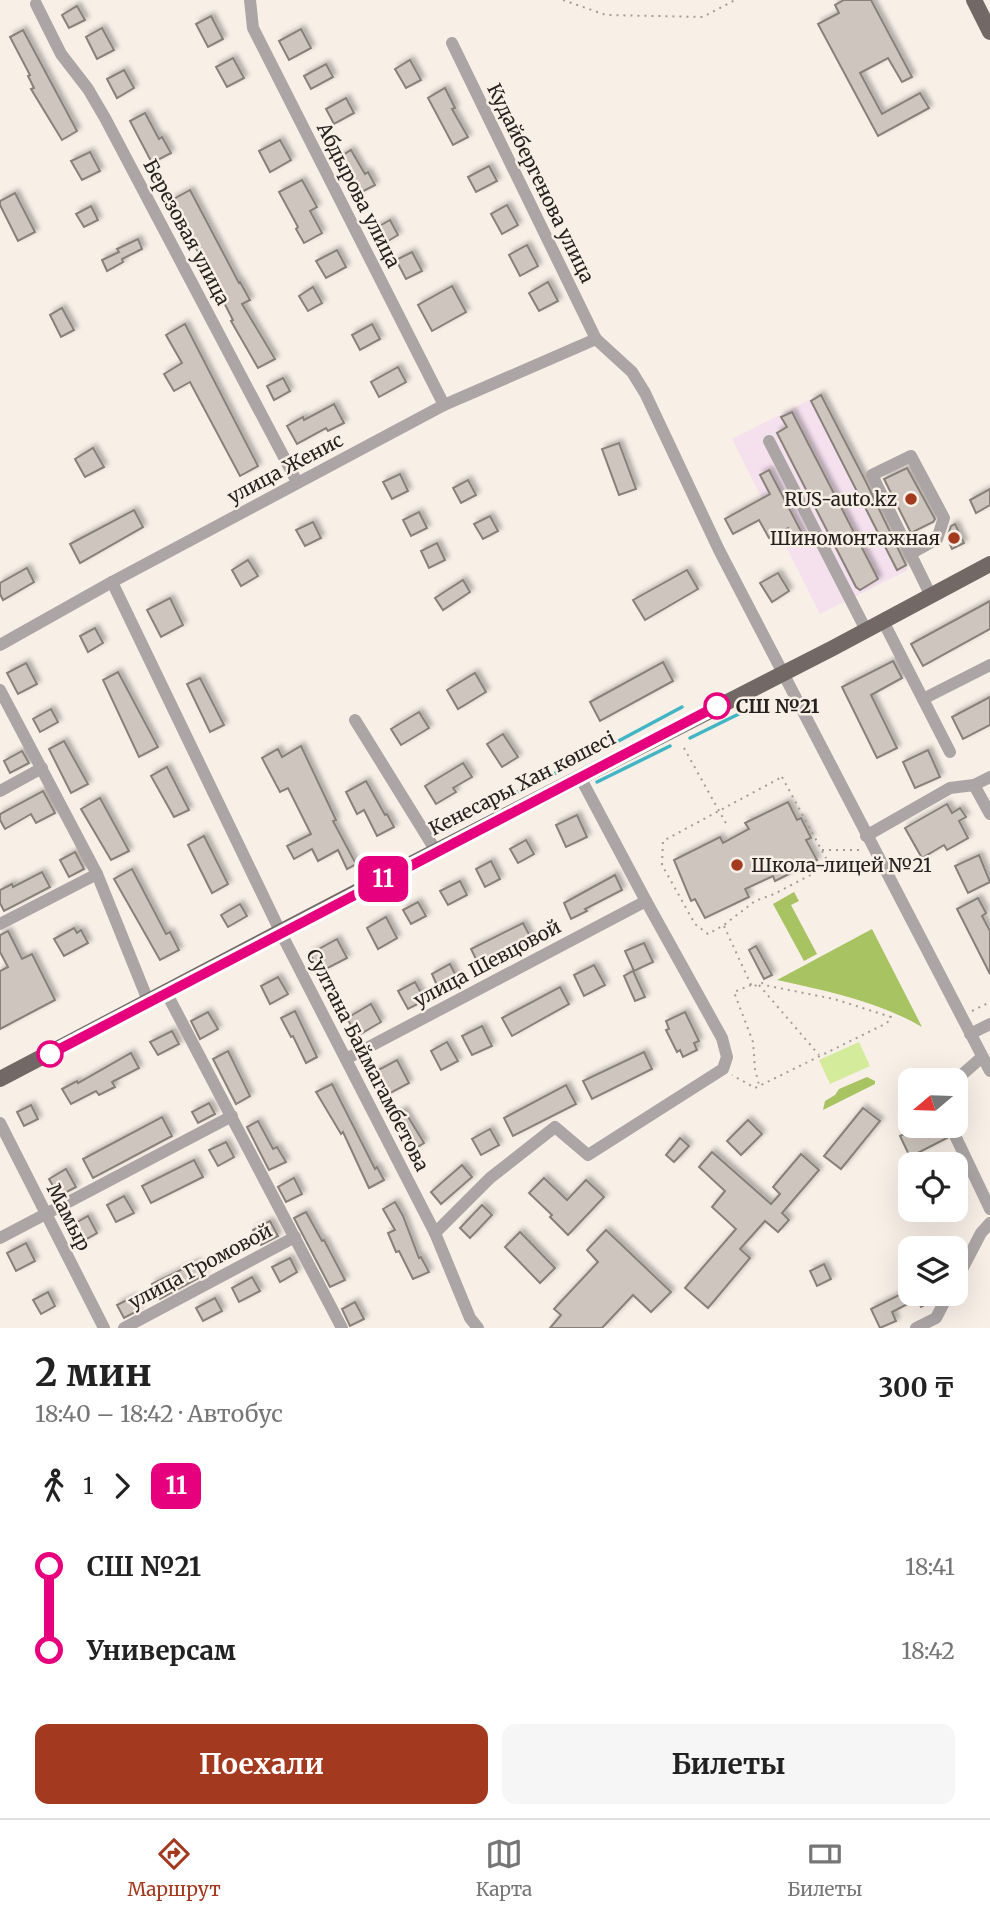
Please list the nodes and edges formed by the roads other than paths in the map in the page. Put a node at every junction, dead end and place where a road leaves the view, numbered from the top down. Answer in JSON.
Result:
{"nodes":[{"id":1,"x":250,"y":0,"type":"edge"},
{"id":2,"x":974,"y":0,"type":"edge"},
{"id":3,"x":36,"y":4,"type":"dead end"},
{"id":4,"x":990,"y":32,"type":"edge"},
{"id":5,"x":452,"y":43,"type":"dead end"},
{"id":6,"x":596,"y":339,"type":"junction"},
{"id":7,"x":444,"y":405,"type":"junction"},
{"id":8,"x":769,"y":441,"type":"dead end"},
{"id":9,"x":297,"y":482,"type":"junction"},
{"id":10,"x":910,"y":554,"type":"junction"},
{"id":11,"x":990,"y":564,"type":"edge"},
{"id":12,"x":112,"y":582,"type":"junction"},
{"id":13,"x":931,"y":596,"type":"junction"},
{"id":14,"x":883,"y":621,"type":"junction"},
{"id":15,"x":866,"y":630,"type":"junction"},
{"id":16,"x":0,"y":645,"type":"edge"},
{"id":17,"x":990,"y":665,"type":"edge"},
{"id":18,"x":784,"y":672,"type":"junction"},
{"id":19,"x":0,"y":690,"type":"edge"},
{"id":20,"x":923,"y":699,"type":"junction"},
{"id":21,"x":355,"y":720,"type":"dead end"},
{"id":22,"x":950,"y":752,"type":"dead end"},
{"id":23,"x":42,"y":768,"type":"junction"},
{"id":24,"x":580,"y":777,"type":"junction"},
{"id":25,"x":990,"y":778,"type":"edge"},
{"id":26,"x":974,"y":785,"type":"junction"},
{"id":27,"x":0,"y":791,"type":"edge"},
{"id":28,"x":990,"y":814,"type":"edge"},
{"id":29,"x":866,"y":836,"type":"junction"},
{"id":30,"x":436,"y":851,"type":"junction"},
{"id":31,"x":97,"y":874,"type":"junction"},
{"id":32,"x":646,"y":901,"type":"junction"},
{"id":33,"x":0,"y":924,"type":"edge"},
{"id":34,"x":281,"y":933,"type":"junction"},
{"id":35,"x":167,"y":993,"type":"junction"},
{"id":36,"x":149,"y":1003,"type":"junction"},
{"id":37,"x":990,"y":1024,"type":"edge"},
{"id":38,"x":970,"y":1034,"type":"junction"},
{"id":39,"x":982,"y":1056,"type":"junction"},
{"id":40,"x":345,"y":1059,"type":"junction"},
{"id":41,"x":968,"y":1069,"type":"edge"},
{"id":42,"x":990,"y":1071,"type":"edge"},
{"id":43,"x":0,"y":1079,"type":"edge"},
{"id":44,"x":232,"y":1116,"type":"junction"},
{"id":45,"x":0,"y":1123,"type":"edge"},
{"id":46,"x":956,"y":1138,"type":"edge"},
{"id":47,"x":990,"y":1209,"type":"edge"},
{"id":48,"x":47,"y":1214,"type":"junction"},
{"id":49,"x":990,"y":1223,"type":"edge"},
{"id":50,"x":435,"y":1233,"type":"junction"},
{"id":51,"x":295,"y":1237,"type":"junction"},
{"id":52,"x":0,"y":1238,"type":"edge"},
{"id":53,"x":968,"y":1258,"type":"edge"},
{"id":54,"x":942,"y":1306,"type":"edge"},
{"id":55,"x":104,"y":1328,"type":"edge"},
{"id":56,"x":124,"y":1328,"type":"edge"},
{"id":57,"x":342,"y":1328,"type":"edge"},
{"id":58,"x":478,"y":1328,"type":"edge"},
{"id":59,"x":916,"y":1328,"type":"edge"}],
"edges":[{"from":1,"to":7,"type":"street","name":"Абдырова улица"},
{"from":2,"to":4,"type":"main road"},
{"from":3,"to":9,"type":"street","name":"Березовая улица"},
{"from":5,"to":6,"type":"street","name":"Кудайбергенова улица"},
{"from":6,"to":7,"type":"street","name":"улица Женис"},
{"from":6,"to":18,"type":"street"},
{"from":7,"to":9,"type":"street","name":"улица Женис"},
{"from":8,"to":15,"type":"street"},
{"from":9,"to":12,"type":"street","name":"улица Женис"},
{"from":10,"to":10,"type":"street"},
{"from":10,"to":13,"type":"street"},
{"from":11,"to":13,"type":"main road","name":"Кенесары Хан көшесі"},
{"from":12,"to":16,"type":"street","name":"улица Женис"},
{"from":12,"to":34,"type":"street","name":"Султана Баймагамбетова"},
{"from":13,"to":14,"type":"main road","name":"Кенесары Хан көшесі"},
{"from":14,"to":15,"type":"main road","name":"Кенесары Хан көшесі"},
{"from":14,"to":20,"type":"street"},
{"from":15,"to":18,"type":"main road","name":"Кенесары Хан көшесі"},
{"from":17,"to":20,"type":"street"},
{"from":18,"to":24,"type":"main road","name":"Кенесары Хан көшесі"},
{"from":18,"to":29,"type":"street"},
{"from":19,"to":23,"type":"street"},
{"from":20,"to":22,"type":"street"},
{"from":21,"to":30,"type":"street"},
{"from":23,"to":27,"type":"street"},
{"from":23,"to":31,"type":"street"},
{"from":24,"to":30,"type":"main road","name":"Кенесары Хан көшесі"},
{"from":24,"to":32,"type":"street"},
{"from":25,"to":26,"type":"street"},
{"from":26,"to":28,"type":"street"},
{"from":26,"to":29,"type":"street"},
{"from":29,"to":38,"type":"street"},
{"from":30,"to":34,"type":"main road","name":"Кенесары Хан көшесі"},
{"from":31,"to":33,"type":"street"},
{"from":31,"to":36,"type":"street"},
{"from":32,"to":40,"type":"street","name":"улица Шевцовой"},
{"from":32,"to":50,"type":"street"},
{"from":34,"to":35,"type":"main road","name":"Кенесары Хан көшесі"},
{"from":34,"to":40,"type":"street","name":"Султана Баймагамбетова"},
{"from":35,"to":36,"type":"main road","name":"Кенесары Хан көшесі"},
{"from":35,"to":44,"type":"street"},
{"from":36,"to":43,"type":"main road","name":"Кенесары Хан көшесі"},
{"from":37,"to":38,"type":"street"},
{"from":38,"to":39,"type":"street"},
{"from":39,"to":41,"type":"street"},
{"from":39,"to":42,"type":"street"},
{"from":40,"to":50,"type":"street","name":"Султана Баймагамбетова"},
{"from":44,"to":48,"type":"street"},
{"from":44,"to":51,"type":"street"},
{"from":45,"to":48,"type":"street","name":"Мамыр"},
{"from":46,"to":47,"type":"street"},
{"from":48,"to":52,"type":"street"},
{"from":48,"to":55,"type":"street","name":"Мамыр"},
{"from":49,"to":53,"type":"street"},
{"from":50,"to":58,"type":"street","name":"Султана Баймагамбетова"},
{"from":51,"to":56,"type":"street","name":"улица Громовой"},
{"from":51,"to":57,"type":"street"},
{"from":54,"to":59,"type":"street"}]}
